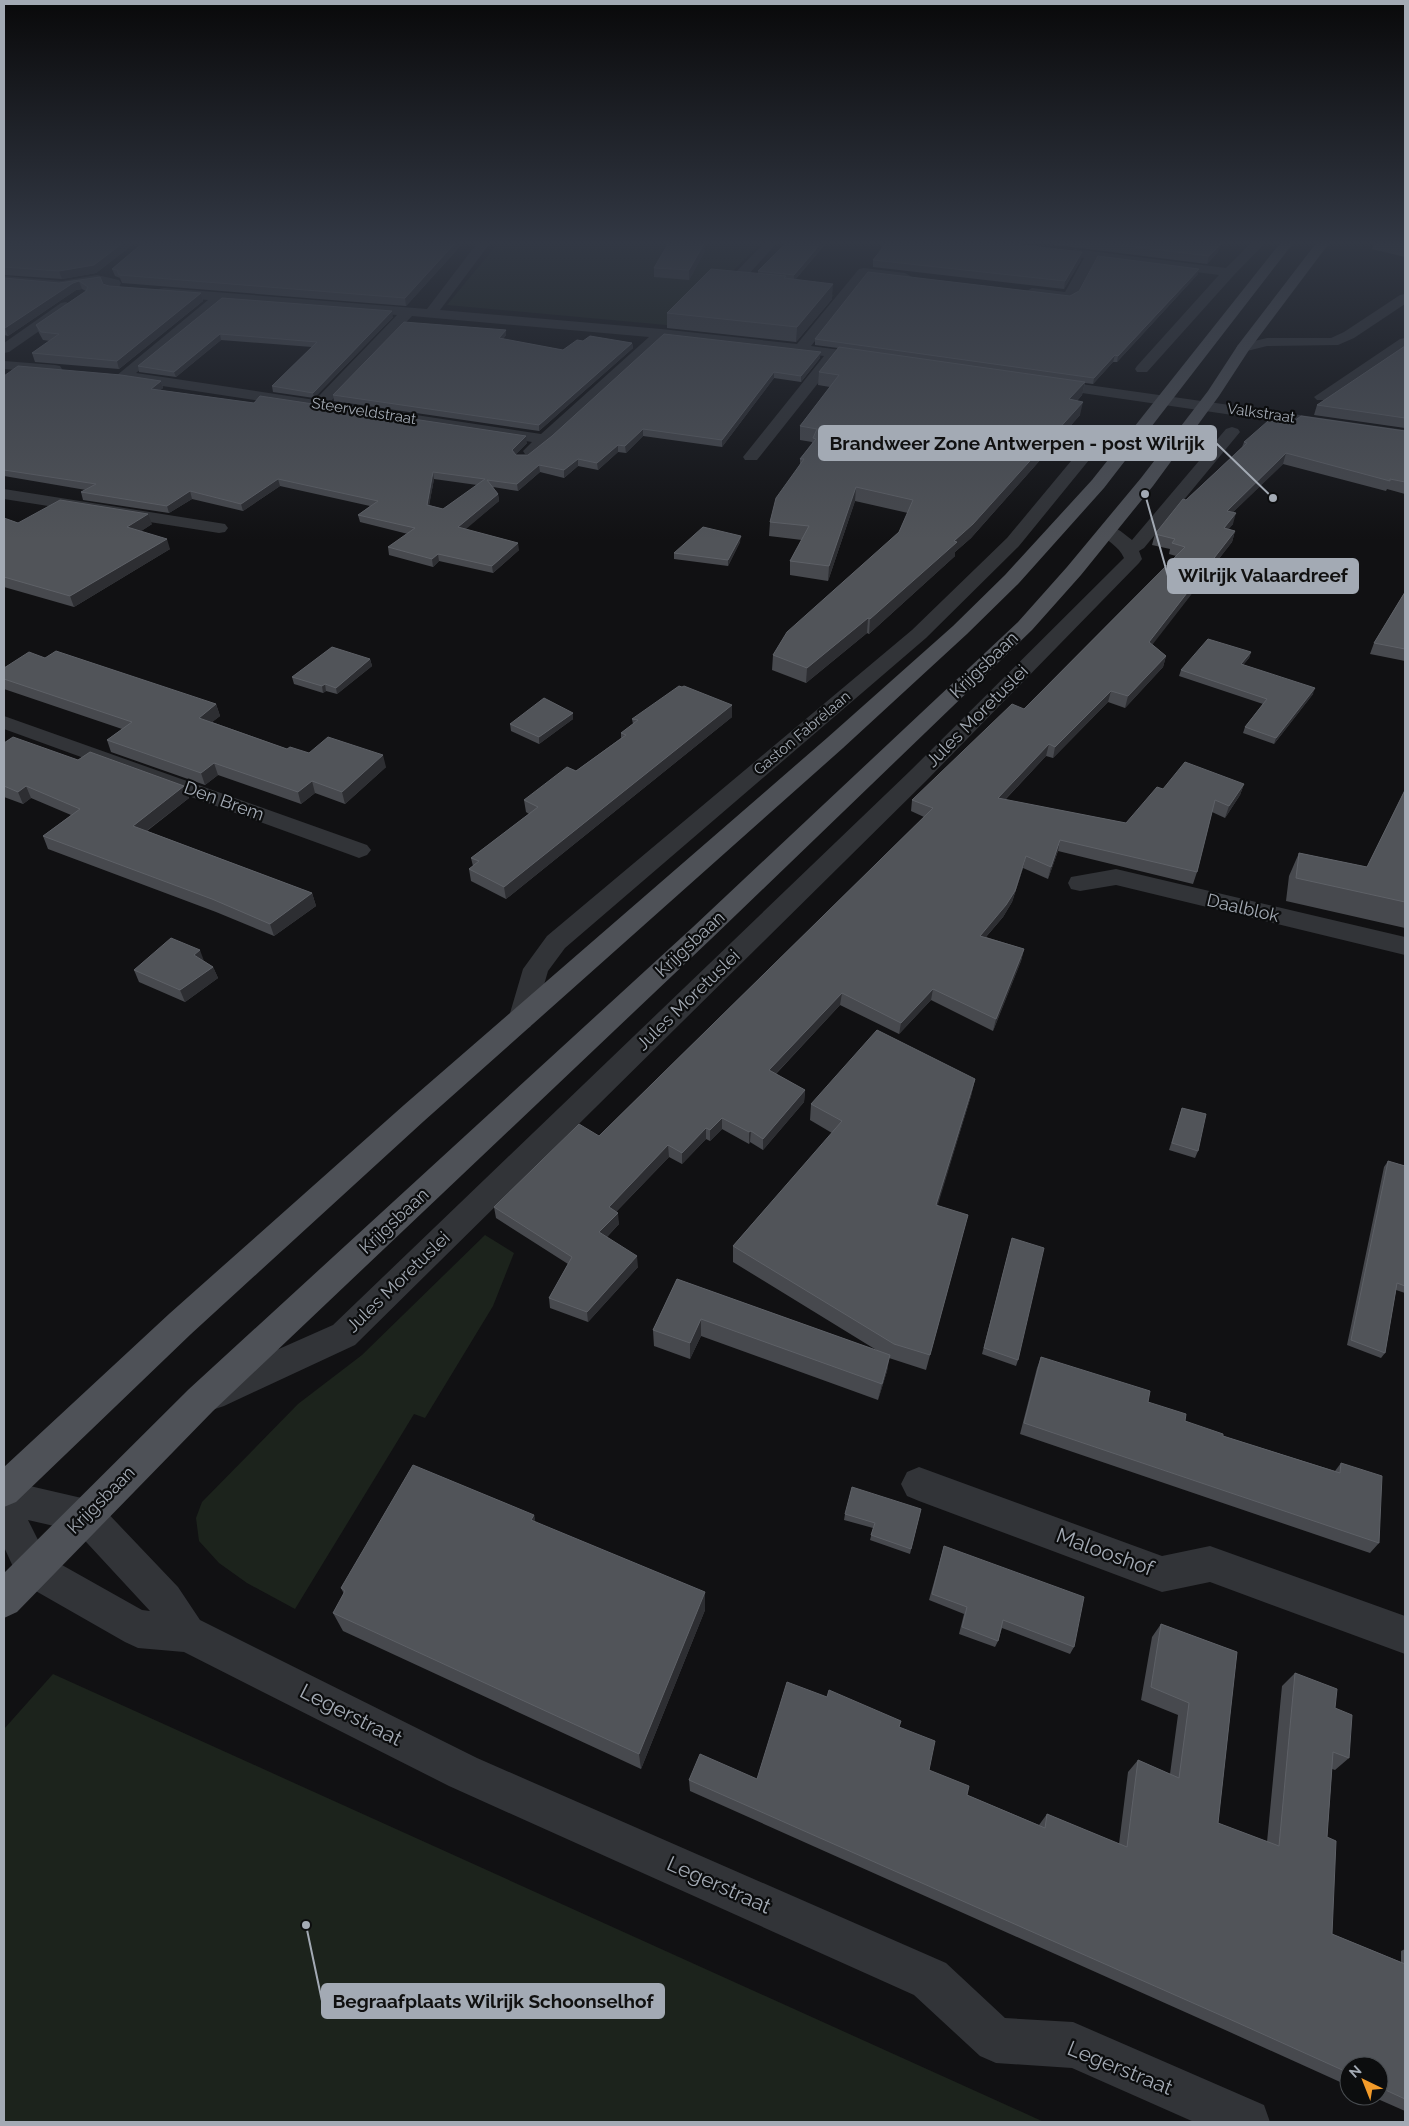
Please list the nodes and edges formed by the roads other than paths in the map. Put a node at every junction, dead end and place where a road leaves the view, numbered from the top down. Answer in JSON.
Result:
{"nodes":[{"id":1,"x":16,"y":341,"type":"edge"},
{"id":2,"x":163,"y":341,"type":"edge"},
{"id":3,"x":380,"y":341,"type":"edge"},
{"id":4,"x":652,"y":341,"type":"edge"},
{"id":5,"x":733,"y":341,"type":"edge"},
{"id":6,"x":807,"y":341,"type":"edge"},
{"id":7,"x":1167,"y":341,"type":"edge"},
{"id":8,"x":1210,"y":341,"type":"edge"},
{"id":9,"x":1248,"y":341,"type":"edge"},
{"id":10,"x":1289,"y":341,"type":"edge"},
{"id":11,"x":1303,"y":341,"type":"edge"},
{"id":12,"x":1334,"y":342,"type":"joint"},
{"id":13,"x":1405,"y":342,"type":"edge"},
{"id":14,"x":1243,"y":348,"type":"junction"},
{"id":15,"x":4,"y":349,"type":"edge"},
{"id":16,"x":801,"y":349,"type":"junction"},
{"id":17,"x":834,"y":353,"type":"junction"},
{"id":18,"x":1385,"y":356,"type":"junction"},
{"id":19,"x":881,"y":360,"type":"edge"},
{"id":20,"x":4,"y":365,"type":"edge"},
{"id":21,"x":1142,"y":369,"type":"dead end"},
{"id":22,"x":67,"y":370,"type":"edge"},
{"id":23,"x":1032,"y":382,"type":"edge"},
{"id":24,"x":1322,"y":397,"type":"dead end"},
{"id":25,"x":1164,"y":400,"type":"junction"},
{"id":26,"x":320,"y":404,"type":"junction"},
{"id":27,"x":1205,"y":405,"type":"junction"},
{"id":28,"x":1112,"y":422,"type":"dead end"},
{"id":29,"x":1232,"y":432,"type":"dead end"},
{"id":30,"x":1137,"y":434,"type":"junction"},
{"id":31,"x":1405,"y":435,"type":"edge"},
{"id":32,"x":545,"y":438,"type":"junction"},
{"id":33,"x":1092,"y":446,"type":"junction"},
{"id":34,"x":523,"y":457,"type":"edge"},
{"id":35,"x":751,"y":457,"type":"dead end"},
{"id":36,"x":4,"y":494,"type":"edge"},
{"id":37,"x":219,"y":528,"type":"dead end"},
{"id":38,"x":1108,"y":531,"type":"junction"},
{"id":39,"x":1130,"y":549,"type":"junction"},
{"id":40,"x":4,"y":722,"type":"edge"},
{"id":41,"x":359,"y":850,"type":"dead end"},
{"id":42,"x":1080,"y":883,"type":"dead end"},
{"id":43,"x":1405,"y":946,"type":"edge"},
{"id":44,"x":521,"y":1020,"type":"junction"},
{"id":45,"x":201,"y":1400,"type":"junction"},
{"id":46,"x":919,"y":1484,"type":"dead end"},
{"id":47,"x":4,"y":1490,"type":"edge"},
{"id":48,"x":4,"y":1497,"type":"edge"},
{"id":49,"x":4,"y":1508,"type":"edge"},
{"id":50,"x":86,"y":1516,"type":"junction"},
{"id":51,"x":33,"y":1569,"type":"junction"},
{"id":52,"x":4,"y":1599,"type":"edge"},
{"id":53,"x":187,"y":1633,"type":"junction"},
{"id":54,"x":1405,"y":1635,"type":"edge"},
{"id":55,"x":1247,"y":2122,"type":"edge"}],
"edges":[{"from":1,"to":15,"type":"street"},
{"from":2,"to":26,"type":"street","name":"Steerveldstraat"},
{"from":3,"to":26,"type":"street"},
{"from":4,"to":32,"type":"street"},
{"from":5,"to":16,"type":"street"},
{"from":6,"to":16,"type":"street"},
{"from":7,"to":21,"type":"street"},
{"from":8,"to":25,"type":"main road"},
{"from":9,"to":14,"type":"main road","name":"Krijgsbaan"},
{"from":10,"to":14,"type":"street"},
{"from":11,"to":12,"type":"street"},
{"from":12,"to":18,"type":"street"},
{"from":13,"to":18,"type":"street"},
{"from":14,"to":27,"type":"main road","name":"Krijgsbaan"},
{"from":16,"to":17,"type":"street"},
{"from":17,"to":19,"type":"street"},
{"from":17,"to":35,"type":"street"},
{"from":18,"to":24,"type":"street"},
{"from":20,"to":22,"type":"street"},
{"from":23,"to":25,"type":"street","name":"Valkstraat"},
{"from":25,"to":27,"type":"street","name":"Valkstraat"},
{"from":25,"to":30,"type":"main road"},
{"from":26,"to":32,"type":"street","name":"Steerveldstraat"},
{"from":27,"to":31,"type":"street","name":"Valkstraat"},
{"from":27,"to":38,"type":"main road","name":"Krijgsbaan"},
{"from":28,"to":33,"type":"street","name":"Gaston Fabrélaan"},
{"from":29,"to":39,"type":"street","name":"Jules Moretuslei"},
{"from":30,"to":33,"type":"street"},
{"from":30,"to":44,"type":"main road"},
{"from":32,"to":34,"type":"street"},
{"from":33,"to":44,"type":"street","name":"Gaston Fabrélaan"},
{"from":36,"to":37,"type":"street"},
{"from":38,"to":39,"type":"street"},
{"from":38,"to":45,"type":"main road","name":"Krijgsbaan"},
{"from":39,"to":45,"type":"street","name":"Jules Moretuslei"},
{"from":40,"to":41,"type":"street","name":"Den Brem"},
{"from":42,"to":43,"type":"street","name":"Daalblok"},
{"from":44,"to":47,"type":"main road"},
{"from":45,"to":50,"type":"main road","name":"Krijgsbaan"},
{"from":46,"to":54,"type":"street","name":"Malooshof"},
{"from":48,"to":50,"type":"street"},
{"from":49,"to":51,"type":"street"},
{"from":50,"to":51,"type":"main road","name":"Krijgsbaan"},
{"from":50,"to":53,"type":"street","name":"Legerstraat"},
{"from":51,"to":52,"type":"main road","name":"Krijgsbaan"},
{"from":51,"to":53,"type":"street","name":"Legerstraat"},
{"from":53,"to":55,"type":"street","name":"Legerstraat"}]}
